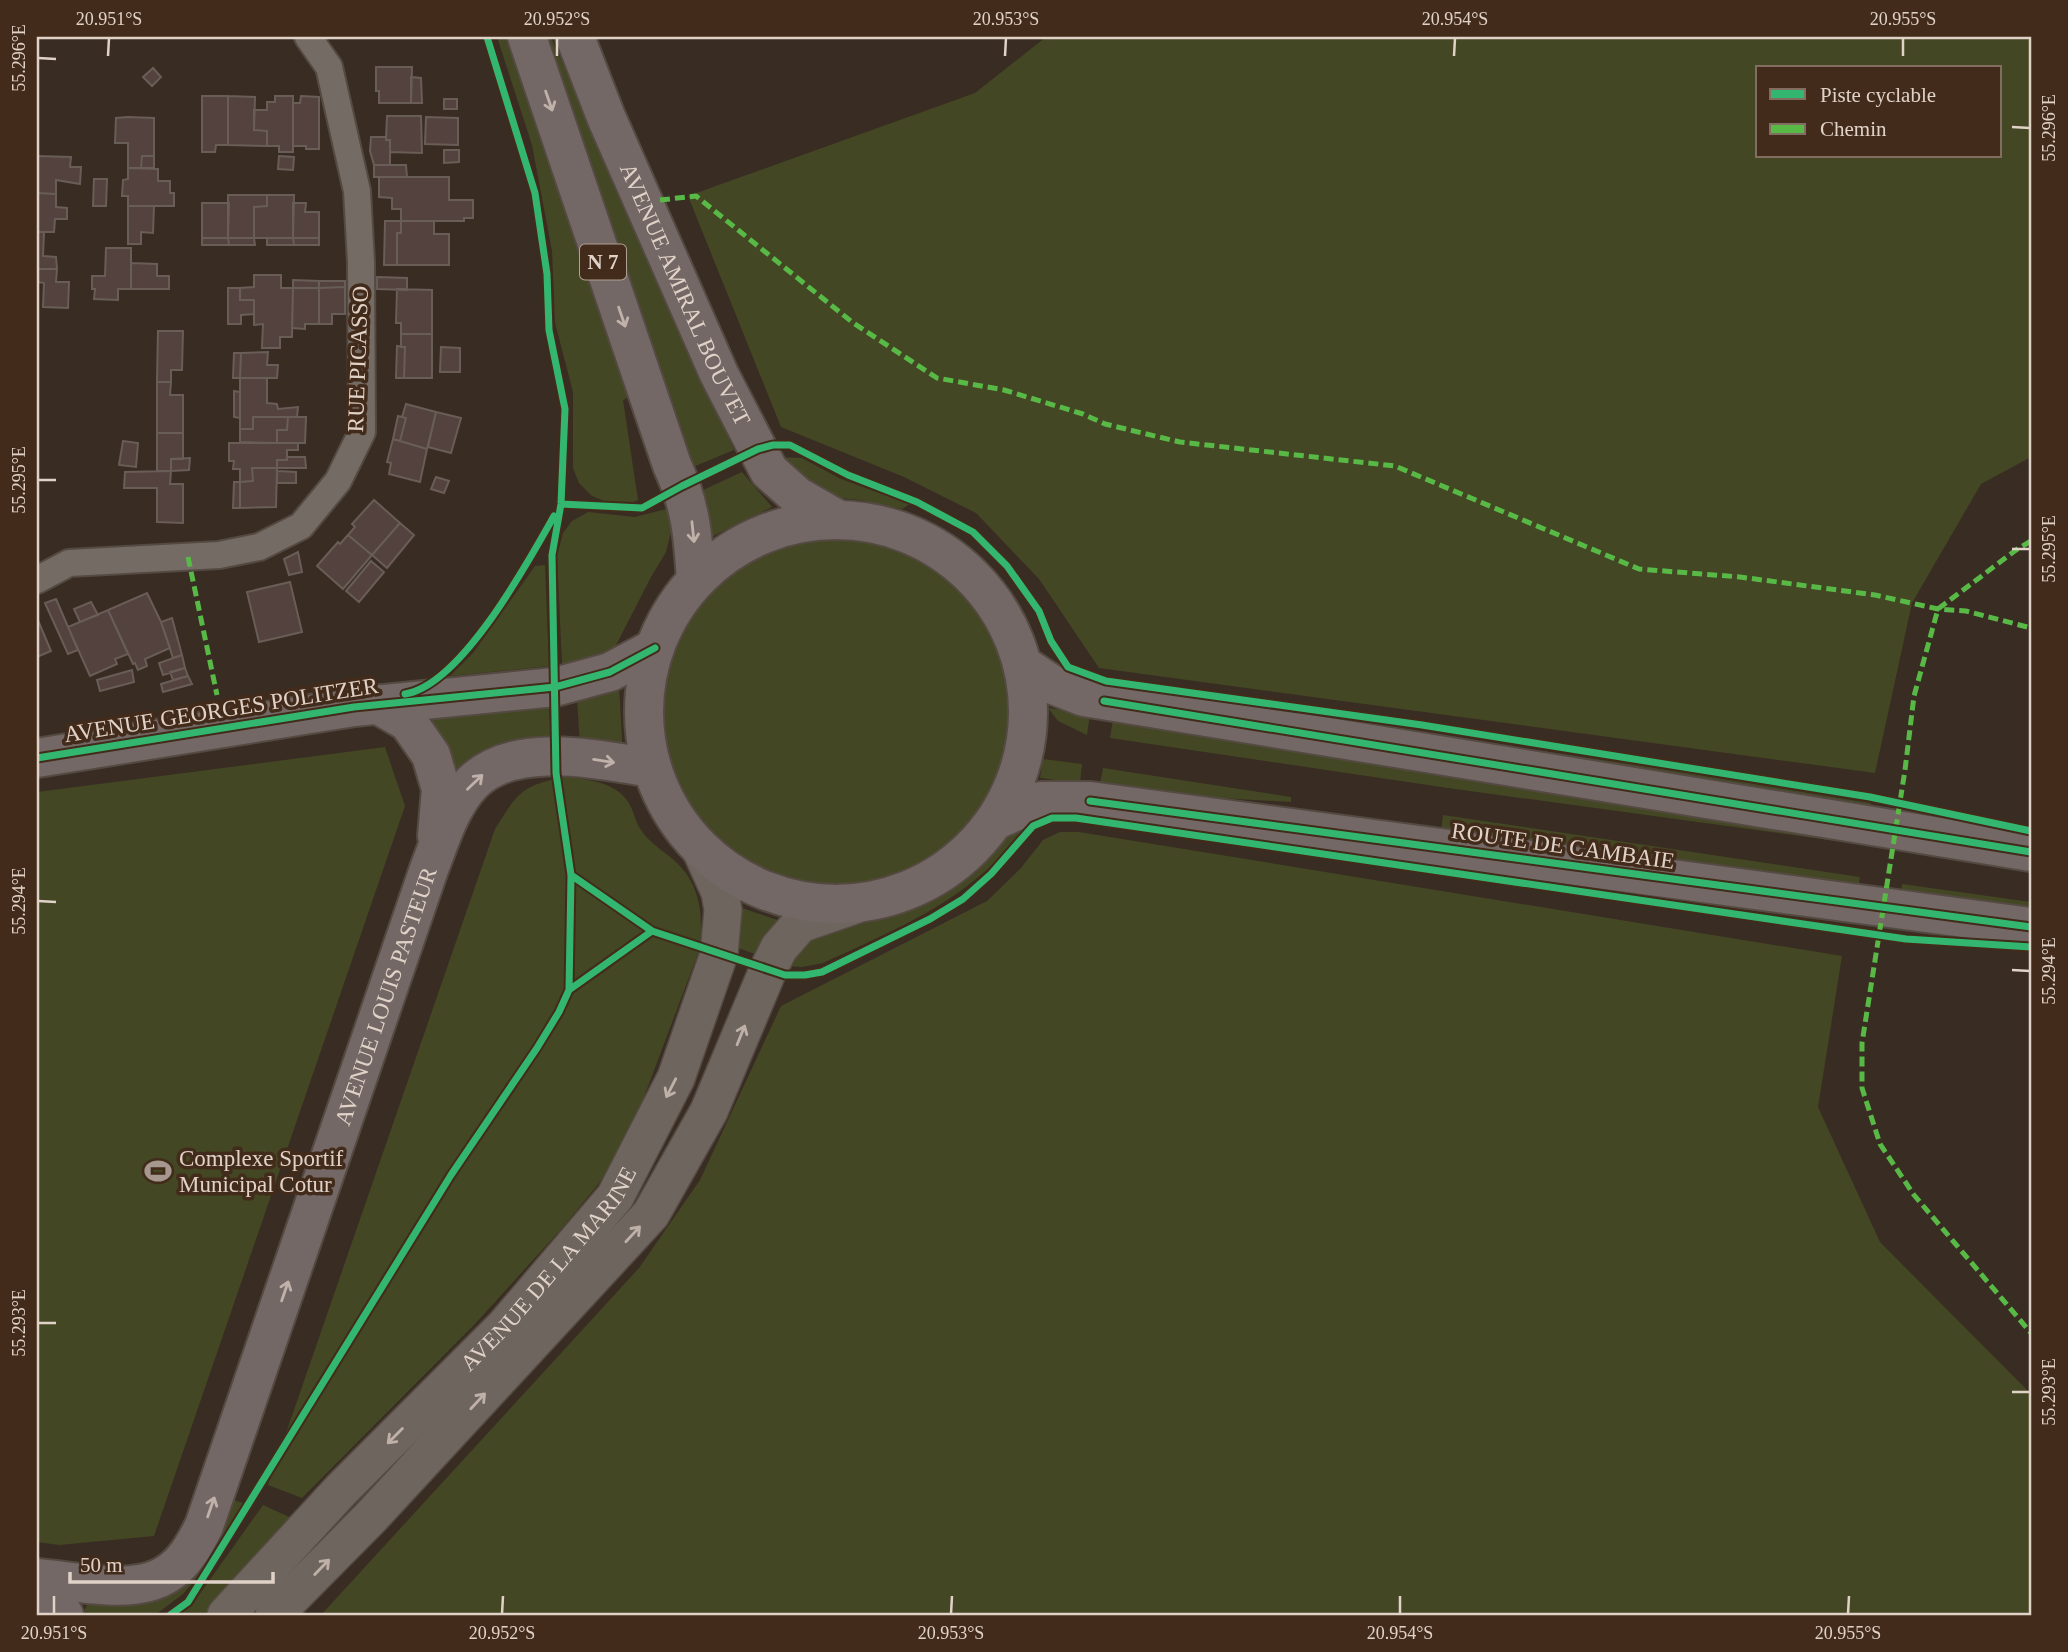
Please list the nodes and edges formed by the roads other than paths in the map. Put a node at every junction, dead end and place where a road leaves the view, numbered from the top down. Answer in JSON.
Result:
{"nodes":[{"id":1,"x":308,"y":37,"type":"edge"},
{"id":2,"x":527,"y":37,"type":"edge"},
{"id":3,"x":575,"y":37,"type":"edge"},
{"id":4,"x":837,"y":519,"type":"junction"},
{"id":5,"x":37,"y":580,"type":"edge"},
{"id":6,"x":695,"y":580,"type":"junction"},
{"id":7,"x":654,"y":648,"type":"junction"},
{"id":8,"x":1023,"y":665,"type":"junction"},
{"id":9,"x":377,"y":704,"type":"junction"},
{"id":10,"x":37,"y":758,"type":"edge"},
{"id":11,"x":652,"y":768,"type":"junction"},
{"id":12,"x":996,"y":820,"type":"junction"},
{"id":13,"x":700,"y":848,"type":"junction"},
{"id":14,"x":436,"y":852,"type":"junction"},
{"id":15,"x":2031,"y":852,"type":"edge"},
{"id":16,"x":855,"y":905,"type":"junction"},
{"id":17,"x":2031,"y":927,"type":"edge"},
{"id":18,"x":37,"y":1578,"type":"edge"},
{"id":19,"x":37,"y":1592,"type":"edge"},
{"id":20,"x":64,"y":1615,"type":"edge"},
{"id":21,"x":226,"y":1615,"type":"edge"},
{"id":22,"x":274,"y":1615,"type":"edge"}],
"edges":[{"from":1,"to":5,"type":"street","name":"RUE PICASSO"},
{"from":2,"to":6,"type":"main road","number":"N 7","one_way":true},
{"from":3,"to":4,"type":"main road","name":"AVENUE AMIRAL BOUVET","number":"N 7"},
{"from":4,"to":6,"type":"main road"},
{"from":4,"to":8,"type":"main road"},
{"from":6,"to":7,"type":"main road"},
{"from":7,"to":9,"type":"main road","name":"AVENUE GEORGES POLITZER"},
{"from":7,"to":11,"type":"main road"},
{"from":8,"to":12,"type":"main road"},
{"from":8,"to":15,"type":"main road"},
{"from":9,"to":10,"type":"main road","name":"AVENUE GEORGES POLITZER"},
{"from":9,"to":14,"type":"main road"},
{"from":11,"to":13,"type":"main road"},
{"from":14,"to":11,"type":"main road","name":"AVENUE LOUIS PASTEUR","one_way":true},
{"from":12,"to":16,"type":"main road"},
{"from":12,"to":17,"type":"main road","name":"ROUTE DE CAMBAIE"},
{"from":13,"to":16,"type":"main road"},
{"from":13,"to":21,"type":"main road","name":"AVENUE DE LA MARINE","one_way":true},
{"from":18,"to":14,"type":"main road","name":"AVENUE LOUIS PASTEUR","one_way":true},
{"from":22,"to":16,"type":"main road","name":"AVENUE DE LA MARINE","one_way":true},
{"from":19,"to":20,"type":"main road"}]}
